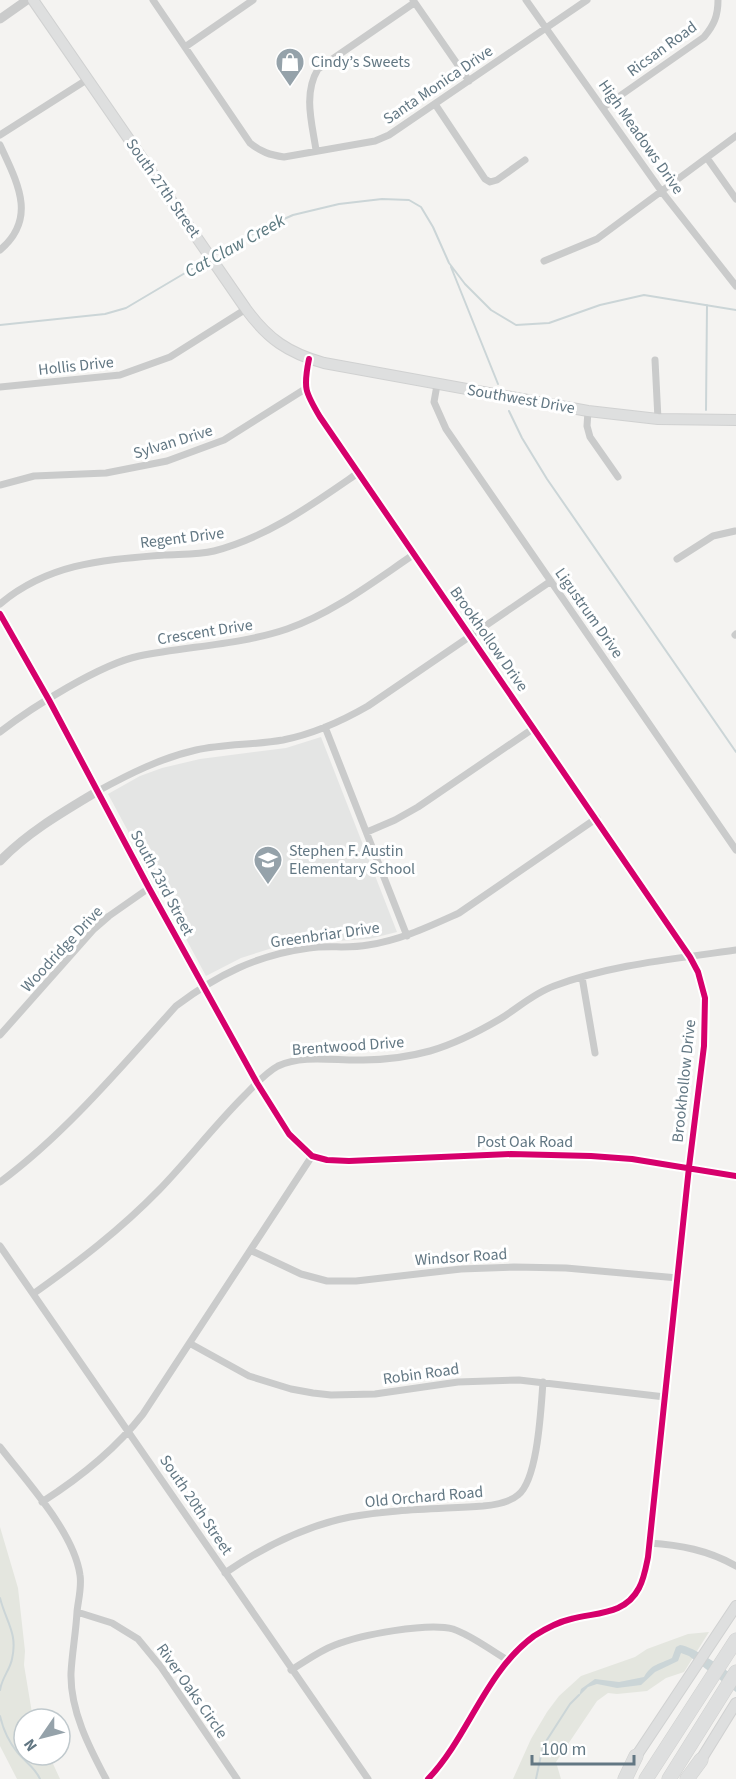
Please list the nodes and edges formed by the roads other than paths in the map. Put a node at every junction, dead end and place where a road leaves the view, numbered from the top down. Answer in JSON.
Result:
{"nodes":[{"id":1,"x":27,"y":0,"type":"edge"},
{"id":2,"x":33,"y":0,"type":"edge"},
{"id":3,"x":153,"y":0,"type":"edge"},
{"id":4,"x":253,"y":0,"type":"edge"},
{"id":5,"x":526,"y":0,"type":"edge"},
{"id":6,"x":587,"y":0,"type":"edge"},
{"id":7,"x":718,"y":0,"type":"edge"},
{"id":8,"x":413,"y":1,"type":"edge"},
{"id":9,"x":0,"y":19,"type":"edge"},
{"id":10,"x":546,"y":27,"type":"junction"},
{"id":11,"x":184,"y":47,"type":"junction"},
{"id":12,"x":88,"y":79,"type":"junction"},
{"id":13,"x":469,"y":81,"type":"junction"},
{"id":14,"x":435,"y":104,"type":"junction"},
{"id":15,"x":604,"y":107,"type":"junction"},
{"id":16,"x":0,"y":135,"type":"edge"},
{"id":17,"x":736,"y":136,"type":"edge"},
{"id":18,"x":0,"y":145,"type":"edge"},
{"id":19,"x":316,"y":150,"type":"junction"},
{"id":20,"x":707,"y":158,"type":"junction"},
{"id":21,"x":525,"y":160,"type":"dead end"},
{"id":22,"x":662,"y":192,"type":"junction"},
{"id":23,"x":736,"y":199,"type":"edge"},
{"id":24,"x":0,"y":250,"type":"edge"},
{"id":25,"x":544,"y":261,"type":"dead end"},
{"id":26,"x":736,"y":286,"type":"edge"},
{"id":27,"x":246,"y":309,"type":"junction"},
{"id":28,"x":309,"y":359,"type":"junction"},
{"id":29,"x":655,"y":360,"type":"dead end"},
{"id":30,"x":437,"y":385,"type":"junction"},
{"id":31,"x":0,"y":387,"type":"edge"},
{"id":32,"x":305,"y":390,"type":"junction"},
{"id":33,"x":588,"y":411,"type":"junction"},
{"id":34,"x":658,"y":419,"type":"junction"},
{"id":35,"x":736,"y":420,"type":"edge"},
{"id":36,"x":358,"y":473,"type":"junction"},
{"id":37,"x":618,"y":477,"type":"dead end"},
{"id":38,"x":0,"y":485,"type":"edge"},
{"id":39,"x":736,"y":522,"type":"edge"},
{"id":40,"x":736,"y":532,"type":"edge"},
{"id":41,"x":413,"y":555,"type":"junction"},
{"id":42,"x":677,"y":559,"type":"dead end"},
{"id":43,"x":550,"y":580,"type":"junction"},
{"id":44,"x":0,"y":604,"type":"edge"},
{"id":45,"x":0,"y":614,"type":"edge"},
{"id":46,"x":471,"y":636,"type":"junction"},
{"id":47,"x":49,"y":700,"type":"junction"},
{"id":48,"x":325,"y":727,"type":"junction"},
{"id":49,"x":534,"y":728,"type":"junction"},
{"id":50,"x":0,"y":732,"type":"edge"},
{"id":51,"x":98,"y":791,"type":"junction"},
{"id":52,"x":597,"y":818,"type":"junction"},
{"id":53,"x":367,"y":832,"type":"junction"},
{"id":54,"x":736,"y":850,"type":"edge"},
{"id":55,"x":0,"y":861,"type":"edge"},
{"id":56,"x":149,"y":888,"type":"junction"},
{"id":57,"x":407,"y":936,"type":"junction"},
{"id":58,"x":736,"y":950,"type":"edge"},
{"id":59,"x":690,"y":957,"type":"junction"},
{"id":60,"x":582,"y":977,"type":"junction"},
{"id":61,"x":204,"y":987,"type":"junction"},
{"id":62,"x":0,"y":1035,"type":"edge"},
{"id":63,"x":595,"y":1053,"type":"dead end"},
{"id":64,"x":257,"y":1083,"type":"junction"},
{"id":65,"x":312,"y":1156,"type":"junction"},
{"id":66,"x":689,"y":1167,"type":"junction"},
{"id":67,"x":736,"y":1176,"type":"edge"},
{"id":68,"x":0,"y":1182,"type":"edge"},
{"id":69,"x":0,"y":1246,"type":"edge"},
{"id":70,"x":252,"y":1251,"type":"junction"},
{"id":71,"x":678,"y":1278,"type":"junction"},
{"id":72,"x":33,"y":1294,"type":"junction"},
{"id":73,"x":191,"y":1344,"type":"junction"},
{"id":74,"x":543,"y":1382,"type":"junction"},
{"id":75,"x":665,"y":1396,"type":"junction"},
{"id":76,"x":129,"y":1432,"type":"junction"},
{"id":77,"x":0,"y":1447,"type":"edge"},
{"id":78,"x":42,"y":1502,"type":"junction"},
{"id":79,"x":649,"y":1543,"type":"junction"},
{"id":80,"x":736,"y":1566,"type":"edge"},
{"id":81,"x":225,"y":1573,"type":"junction"},
{"id":82,"x":736,"y":1606,"type":"edge"},
{"id":83,"x":77,"y":1612,"type":"junction"},
{"id":84,"x":733,"y":1645,"type":"edge"},
{"id":85,"x":509,"y":1661,"type":"junction"},
{"id":86,"x":291,"y":1670,"type":"junction"},
{"id":87,"x":736,"y":1672,"type":"edge"},
{"id":88,"x":736,"y":1703,"type":"edge"},
{"id":89,"x":636,"y":1756,"type":"junction"},
{"id":90,"x":700,"y":1760,"type":"joint"},
{"id":91,"x":106,"y":1779,"type":"edge"},
{"id":92,"x":237,"y":1779,"type":"edge"},
{"id":93,"x":368,"y":1779,"type":"edge"},
{"id":94,"x":428,"y":1779,"type":"edge"},
{"id":95,"x":620,"y":1779,"type":"edge"},
{"id":96,"x":625,"y":1779,"type":"edge"},
{"id":97,"x":646,"y":1779,"type":"edge"},
{"id":98,"x":669,"y":1779,"type":"edge"},
{"id":99,"x":688,"y":1779,"type":"edge"}],
"edges":[{"from":1,"to":9,"type":"street"},
{"from":2,"to":12,"type":"main road","name":"South 27th Street"},
{"from":3,"to":11,"type":"street","name":"Santa Monica Drive"},
{"from":4,"to":11,"type":"street"},
{"from":5,"to":10,"type":"street","name":"High Meadows Drive"},
{"from":6,"to":10,"type":"street","name":"Santa Monica Drive"},
{"from":7,"to":15,"type":"street","name":"Ricsan Road"},
{"from":8,"to":13,"type":"street"},
{"from":8,"to":19,"type":"street"},
{"from":10,"to":13,"type":"street","name":"Santa Monica Drive"},
{"from":10,"to":15,"type":"street","name":"High Meadows Drive"},
{"from":11,"to":19,"type":"street","name":"Santa Monica Drive"},
{"from":12,"to":16,"type":"street"},
{"from":12,"to":27,"type":"main road","name":"South 27th Street"},
{"from":13,"to":14,"type":"street","name":"Santa Monica Drive"},
{"from":14,"to":19,"type":"street","name":"Santa Monica Drive"},
{"from":14,"to":21,"type":"street"},
{"from":15,"to":22,"type":"street","name":"High Meadows Drive"},
{"from":17,"to":20,"type":"street"},
{"from":18,"to":24,"type":"street"},
{"from":20,"to":22,"type":"street"},
{"from":20,"to":23,"type":"street"},
{"from":22,"to":25,"type":"street"},
{"from":22,"to":26,"type":"street","name":"High Meadows Drive"},
{"from":27,"to":28,"type":"main road","name":"South 27th Street"},
{"from":27,"to":31,"type":"street","name":"Hollis Drive"},
{"from":28,"to":30,"type":"main road","name":"Southwest Drive"},
{"from":28,"to":32,"type":"street"},
{"from":29,"to":34,"type":"street"},
{"from":30,"to":33,"type":"main road","name":"Southwest Drive"},
{"from":30,"to":43,"type":"street","name":"Ligustrum Drive"},
{"from":32,"to":36,"type":"street","name":"Brookhollow Drive"},
{"from":32,"to":38,"type":"street","name":"Sylvan Drive"},
{"from":33,"to":34,"type":"main road","name":"Southwest Drive"},
{"from":33,"to":37,"type":"street"},
{"from":34,"to":35,"type":"main road","name":"Southwest Drive"},
{"from":36,"to":41,"type":"street","name":"Brookhollow Drive"},
{"from":36,"to":44,"type":"street","name":"Regent Drive"},
{"from":39,"to":40,"type":"street"},
{"from":40,"to":42,"type":"street"},
{"from":41,"to":46,"type":"street","name":"Brookhollow Drive"},
{"from":41,"to":47,"type":"street","name":"Crescent Drive"},
{"from":43,"to":46,"type":"street"},
{"from":43,"to":54,"type":"street","name":"Ligustrum Drive"},
{"from":45,"to":47,"type":"street","name":"South 23rd Street"},
{"from":46,"to":48,"type":"street"},
{"from":46,"to":49,"type":"street","name":"Brookhollow Drive"},
{"from":47,"to":50,"type":"street","name":"Crescent Drive"},
{"from":47,"to":51,"type":"street","name":"South 23rd Street"},
{"from":48,"to":51,"type":"street"},
{"from":48,"to":53,"type":"street"},
{"from":49,"to":52,"type":"street","name":"Brookhollow Drive"},
{"from":49,"to":53,"type":"street"},
{"from":51,"to":55,"type":"street"},
{"from":51,"to":56,"type":"street","name":"South 23rd Street"},
{"from":52,"to":57,"type":"street","name":"Greenbriar Drive"},
{"from":52,"to":59,"type":"street","name":"Brookhollow Drive"},
{"from":53,"to":57,"type":"street"},
{"from":56,"to":61,"type":"street","name":"South 23rd Street"},
{"from":56,"to":62,"type":"street","name":"Woodridge Drive"},
{"from":57,"to":61,"type":"street","name":"Greenbriar Drive"},
{"from":58,"to":59,"type":"street","name":"Brentwood Drive"},
{"from":59,"to":60,"type":"street","name":"Brentwood Drive"},
{"from":59,"to":66,"type":"street","name":"Brookhollow Drive"},
{"from":60,"to":63,"type":"street"},
{"from":60,"to":64,"type":"street","name":"Brentwood Drive"},
{"from":61,"to":64,"type":"street","name":"South 23rd Street"},
{"from":61,"to":68,"type":"street","name":"Greenbriar Drive"},
{"from":64,"to":65,"type":"street","name":"South 23rd Street"},
{"from":64,"to":72,"type":"street","name":"Brentwood Drive"},
{"from":65,"to":66,"type":"street","name":"Post Oak Road"},
{"from":65,"to":70,"type":"street"},
{"from":66,"to":67,"type":"street","name":"Post Oak Road"},
{"from":66,"to":71,"type":"street","name":"Brookhollow Drive"},
{"from":69,"to":72,"type":"street","name":"South 20th Street"},
{"from":70,"to":71,"type":"street","name":"Windsor Road"},
{"from":70,"to":73,"type":"street"},
{"from":71,"to":75,"type":"street","name":"Brookhollow Drive"},
{"from":72,"to":76,"type":"street","name":"South 20th Street"},
{"from":73,"to":74,"type":"street","name":"Robin Road"},
{"from":73,"to":76,"type":"street"},
{"from":74,"to":75,"type":"street","name":"Robin Road"},
{"from":74,"to":81,"type":"street","name":"Old Orchard Road"},
{"from":75,"to":79,"type":"street","name":"Brookhollow Drive"},
{"from":76,"to":78,"type":"street"},
{"from":76,"to":81,"type":"street","name":"South 20th Street"},
{"from":77,"to":78,"type":"street"},
{"from":78,"to":83,"type":"street"},
{"from":79,"to":80,"type":"street"},
{"from":79,"to":85,"type":"street","name":"Brookhollow Drive"},
{"from":81,"to":86,"type":"street","name":"South 20th Street"},
{"from":82,"to":89,"type":"main road"},
{"from":83,"to":91,"type":"street"},
{"from":83,"to":92,"type":"street","name":"River Oaks Circle"},
{"from":84,"to":97,"type":"highway"},
{"from":85,"to":86,"type":"street"},
{"from":85,"to":94,"type":"street","name":"Brookhollow Drive"},
{"from":86,"to":93,"type":"street","name":"South 20th Street"},
{"from":87,"to":98,"type":"highway"},
{"from":88,"to":90,"type":"main road"},
{"from":89,"to":95,"type":"main road"},
{"from":89,"to":96,"type":"highway"},
{"from":90,"to":99,"type":"highway"}]}
